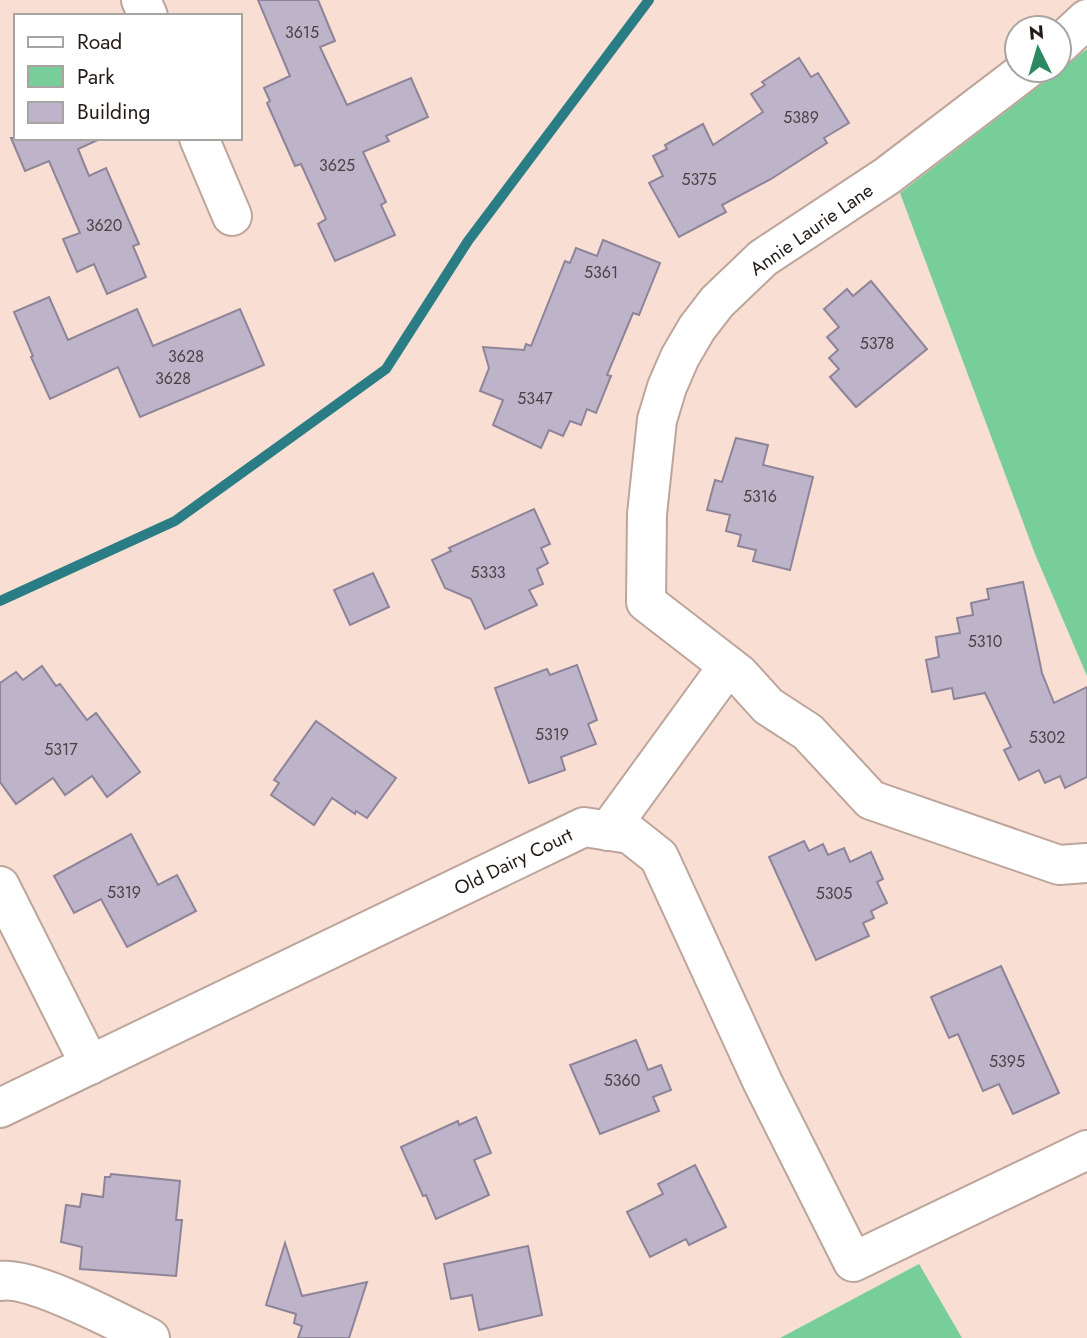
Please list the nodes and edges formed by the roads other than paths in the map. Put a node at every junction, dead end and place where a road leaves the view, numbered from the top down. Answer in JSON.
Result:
{"nodes":[{"id":1,"x":1087,"y":19,"type":"edge"},
{"id":2,"x":1073,"y":32,"type":"edge"},
{"id":3,"x":1008,"y":84,"type":"edge"},
{"id":4,"x":200,"y":140,"type":"edge"},
{"id":5,"x":232,"y":216,"type":"dead end"},
{"id":6,"x":728,"y":666,"type":"junction"},
{"id":7,"x":608,"y":831,"type":"junction"},
{"id":8,"x":1087,"y":863,"type":"edge"},
{"id":9,"x":0,"y":886,"type":"edge"},
{"id":10,"x":90,"y":1065,"type":"junction"},
{"id":11,"x":0,"y":1108,"type":"edge"},
{"id":12,"x":1087,"y":1150,"type":"edge"},
{"id":13,"x":0,"y":1280,"type":"edge"},
{"id":14,"x":150,"y":1338,"type":"edge"}],
"edges":[{"from":1,"to":2,"type":"street"},
{"from":3,"to":6,"type":"street","name":"Annie Laurie Lane"},
{"from":4,"to":5,"type":"street"},
{"from":6,"to":7,"type":"street"},
{"from":6,"to":8,"type":"street"},
{"from":7,"to":10,"type":"street","name":"Old Dairy Court"},
{"from":7,"to":12,"type":"street","name":"Old Dairy Court"},
{"from":9,"to":10,"type":"street"},
{"from":10,"to":11,"type":"street","name":"Old Dairy Court"},
{"from":13,"to":14,"type":"street"}]}
